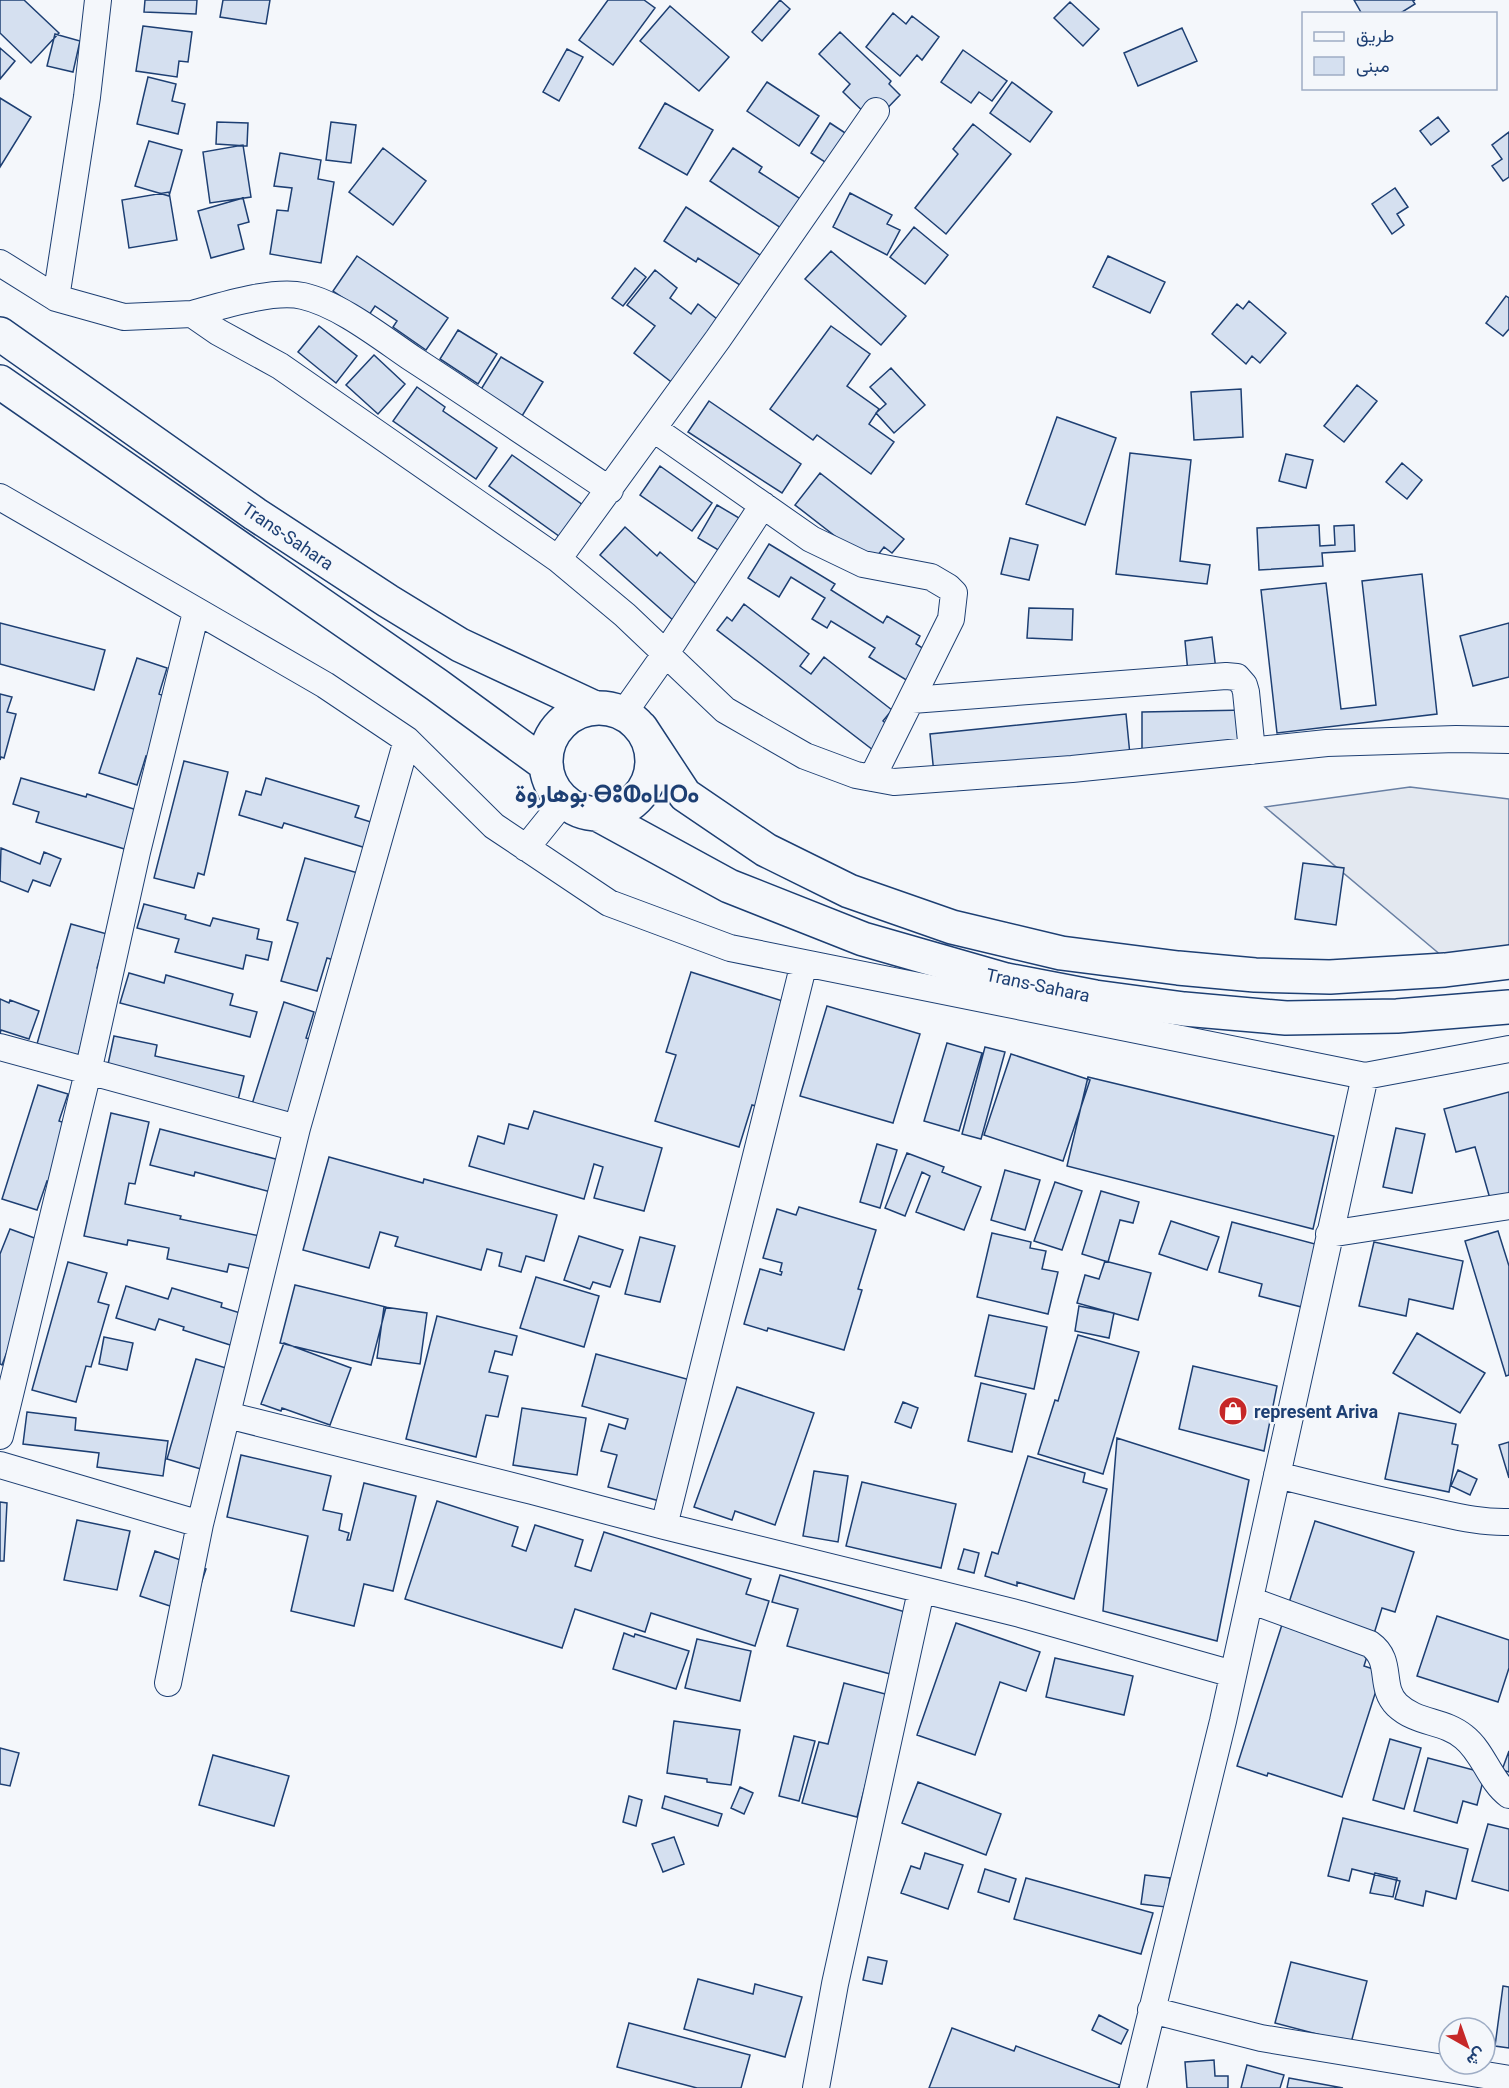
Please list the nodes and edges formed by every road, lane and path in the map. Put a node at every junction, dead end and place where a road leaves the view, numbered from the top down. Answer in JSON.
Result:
{"nodes":[{"id":1,"x":98,"y":0,"type":"edge"},
{"id":2,"x":876,"y":111,"type":"dead end"},
{"id":3,"x":0,"y":262,"type":"edge"},
{"id":4,"x":56,"y":298,"type":"junction"},
{"id":5,"x":192,"y":314,"type":"junction"},
{"id":6,"x":0,"y":334,"type":"edge"},
{"id":7,"x":0,"y":382,"type":"edge"},
{"id":8,"x":654,"y":429,"type":"junction"},
{"id":9,"x":610,"y":490,"type":"junction"},
{"id":10,"x":0,"y":497,"type":"edge"},
{"id":11,"x":763,"y":505,"type":"junction"},
{"id":12,"x":558,"y":560,"type":"junction"},
{"id":13,"x":196,"y":612,"type":"junction"},
{"id":14,"x":666,"y":653,"type":"junction"},
{"id":15,"x":912,"y":700,"type":"junction"},
{"id":16,"x":620,"y":717,"type":"junction"},
{"id":17,"x":407,"y":740,"type":"junction"},
{"id":18,"x":1509,"y":740,"type":"edge"},
{"id":19,"x":1252,"y":751,"type":"junction"},
{"id":20,"x":545,"y":764,"type":"junction"},
{"id":21,"x":872,"y":778,"type":"junction"},
{"id":22,"x":563,"y":802,"type":"junction"},
{"id":23,"x":599,"y":815,"type":"junction"},
{"id":24,"x":526,"y":848,"type":"junction"},
{"id":25,"x":1509,"y":962,"type":"edge"},
{"id":26,"x":804,"y":963,"type":"junction"},
{"id":27,"x":1509,"y":1007,"type":"edge"},
{"id":28,"x":0,"y":1047,"type":"edge"},
{"id":29,"x":1509,"y":1049,"type":"edge"},
{"id":30,"x":88,"y":1072,"type":"junction"},
{"id":31,"x":1365,"y":1076,"type":"junction"},
{"id":32,"x":297,"y":1128,"type":"junction"},
{"id":33,"x":1509,"y":1206,"type":"edge"},
{"id":34,"x":1329,"y":1234,"type":"junction"},
{"id":35,"x":227,"y":1414,"type":"junction"},
{"id":36,"x":0,"y":1436,"type":"edge"},
{"id":37,"x":0,"y":1465,"type":"edge"},
{"id":38,"x":1277,"y":1475,"type":"junction"},
{"id":39,"x":1509,"y":1522,"type":"edge"},
{"id":40,"x":200,"y":1524,"type":"junction"},
{"id":41,"x":664,"y":1526,"type":"junction"},
{"id":42,"x":921,"y":1591,"type":"junction"},
{"id":43,"x":1250,"y":1600,"type":"junction"},
{"id":44,"x":1233,"y":1674,"type":"junction"},
{"id":45,"x":168,"y":1683,"type":"dead end"},
{"id":46,"x":1509,"y":1795,"type":"edge"},
{"id":47,"x":1151,"y":2010,"type":"junction"},
{"id":48,"x":1509,"y":2079,"type":"edge"},
{"id":49,"x":816,"y":2088,"type":"edge"},
{"id":50,"x":1133,"y":2088,"type":"edge"}],
"edges":[{"from":1,"to":4,"type":"street"},
{"from":2,"to":8,"type":"street"},
{"from":3,"to":4,"type":"street"},
{"from":4,"to":5,"type":"street"},
{"from":5,"to":9,"type":"street"},
{"from":5,"to":12,"type":"street"},
{"from":6,"to":16,"type":"highway","name":"Trans-Sahara"},
{"from":7,"to":20,"type":"highway","name":"Trans-Sahara"},
{"from":8,"to":9,"type":"street"},
{"from":8,"to":11,"type":"street"},
{"from":9,"to":12,"type":"street"},
{"from":10,"to":13,"type":"street"},
{"from":11,"to":14,"type":"street"},
{"from":11,"to":15,"type":"street"},
{"from":12,"to":14,"type":"street"},
{"from":13,"to":17,"type":"street"},
{"from":13,"to":30,"type":"street"},
{"from":14,"to":16,"type":"street"},
{"from":14,"to":21,"type":"street"},
{"from":15,"to":19,"type":"street"},
{"from":15,"to":21,"type":"street"},
{"from":16,"to":20,"type":"highway"},
{"from":16,"to":23,"type":"highway"},
{"from":16,"to":25,"type":"highway","name":"Trans-Sahara"},
{"from":17,"to":24,"type":"street"},
{"from":17,"to":32,"type":"street"},
{"from":18,"to":19,"type":"street"},
{"from":19,"to":21,"type":"street"},
{"from":20,"to":22,"type":"highway"},
{"from":22,"to":23,"type":"highway"},
{"from":22,"to":24,"type":"street"},
{"from":23,"to":27,"type":"highway","name":"Trans-Sahara"},
{"from":24,"to":26,"type":"street"},
{"from":26,"to":31,"type":"street"},
{"from":26,"to":41,"type":"street"},
{"from":28,"to":30,"type":"street"},
{"from":29,"to":31,"type":"street"},
{"from":30,"to":32,"type":"street"},
{"from":30,"to":36,"type":"street"},
{"from":31,"to":34,"type":"street"},
{"from":32,"to":35,"type":"street"},
{"from":33,"to":34,"type":"street"},
{"from":34,"to":38,"type":"street"},
{"from":35,"to":40,"type":"street"},
{"from":35,"to":41,"type":"street"},
{"from":37,"to":40,"type":"street"},
{"from":38,"to":39,"type":"street"},
{"from":38,"to":43,"type":"street"},
{"from":40,"to":45,"type":"street"},
{"from":41,"to":42,"type":"street"},
{"from":42,"to":44,"type":"street"},
{"from":42,"to":49,"type":"street"},
{"from":43,"to":44,"type":"street"},
{"from":43,"to":46,"type":"street"},
{"from":44,"to":47,"type":"street"},
{"from":47,"to":48,"type":"street"},
{"from":47,"to":50,"type":"street"}]}
